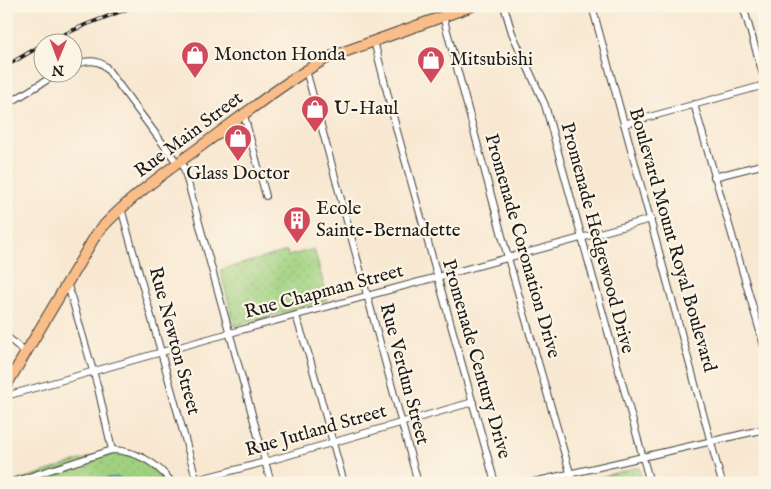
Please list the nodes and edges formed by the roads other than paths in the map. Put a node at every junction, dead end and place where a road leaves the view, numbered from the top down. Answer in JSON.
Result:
{"nodes":[{"id":1,"x":472,"y":6,"type":"edge"},
{"id":2,"x":504,"y":6,"type":"edge"},
{"id":3,"x":592,"y":6,"type":"edge"},
{"id":4,"x":744,"y":6,"type":"edge"},
{"id":5,"x":443,"y":16,"type":"junction"},
{"id":6,"x":374,"y":41,"type":"junction"},
{"id":7,"x":82,"y":62,"type":"edge"},
{"id":8,"x":306,"y":70,"type":"junction"},
{"id":9,"x":765,"y":81,"type":"edge"},
{"id":10,"x":44,"y":82,"type":"edge"},
{"id":11,"x":765,"y":85,"type":"edge"},
{"id":12,"x":694,"y":104,"type":"junction"},
{"id":13,"x":6,"y":105,"type":"edge"},
{"id":14,"x":244,"y":115,"type":"junction"},
{"id":15,"x":624,"y":124,"type":"junction"},
{"id":16,"x":180,"y":162,"type":"junction"},
{"id":17,"x":765,"y":164,"type":"edge"},
{"id":18,"x":714,"y":177,"type":"junction"},
{"id":19,"x":266,"y":196,"type":"dead end"},
{"id":20,"x":121,"y":208,"type":"junction"},
{"id":21,"x":650,"y":219,"type":"junction"},
{"id":22,"x":581,"y":238,"type":"junction"},
{"id":23,"x":508,"y":258,"type":"junction"},
{"id":24,"x":438,"y":277,"type":"junction"},
{"id":25,"x":67,"y":282,"type":"junction"},
{"id":26,"x":367,"y":296,"type":"junction"},
{"id":27,"x":296,"y":316,"type":"junction"},
{"id":28,"x":230,"y":333,"type":"junction"},
{"id":29,"x":6,"y":336,"type":"edge"},
{"id":30,"x":765,"y":349,"type":"edge"},
{"id":31,"x":26,"y":353,"type":"junction"},
{"id":32,"x":161,"y":353,"type":"junction"},
{"id":33,"x":93,"y":372,"type":"junction"},
{"id":34,"x":6,"y":386,"type":"edge"},
{"id":35,"x":6,"y":396,"type":"edge"},
{"id":36,"x":473,"y":402,"type":"junction"},
{"id":37,"x":402,"y":422,"type":"junction"},
{"id":38,"x":765,"y":429,"type":"edge"},
{"id":39,"x":712,"y":441,"type":"junction"},
{"id":40,"x":333,"y":442,"type":"junction"},
{"id":41,"x":112,"y":450,"type":"junction"},
{"id":42,"x":642,"y":457,"type":"junction"},
{"id":43,"x":265,"y":462,"type":"junction"},
{"id":44,"x":571,"y":473,"type":"junction"},
{"id":45,"x":197,"y":481,"type":"edge"},
{"id":46,"x":10,"y":483,"type":"edge"},
{"id":47,"x":172,"y":483,"type":"edge"},
{"id":48,"x":271,"y":483,"type":"edge"},
{"id":49,"x":344,"y":483,"type":"edge"},
{"id":50,"x":418,"y":483,"type":"edge"},
{"id":51,"x":495,"y":483,"type":"edge"},
{"id":52,"x":529,"y":483,"type":"edge"},
{"id":53,"x":573,"y":483,"type":"edge"},
{"id":54,"x":650,"y":483,"type":"edge"},
{"id":55,"x":722,"y":483,"type":"edge"}],
"edges":[{"from":1,"to":5,"type":"main road","name":"Rue Main Street"},
{"from":2,"to":22,"type":"street","name":"Promenade Hedgewood Drive"},
{"from":3,"to":15,"type":"street","name":"Boulevard Mount Royal Boulevard"},
{"from":4,"to":9,"type":"street"},
{"from":5,"to":6,"type":"main road","name":"Rue Main Street"},
{"from":5,"to":23,"type":"street","name":"Promenade Coronation Drive"},
{"from":6,"to":8,"type":"main road","name":"Rue Main Street"},
{"from":6,"to":24,"type":"street","name":"Promenade Century Drive"},
{"from":7,"to":16,"type":"street"},
{"from":8,"to":14,"type":"main road","name":"Rue Main Street"},
{"from":8,"to":26,"type":"street","name":"Rue Verdun Street"},
{"from":10,"to":13,"type":"street"},
{"from":11,"to":12,"type":"street"},
{"from":12,"to":15,"type":"street"},
{"from":12,"to":18,"type":"street"},
{"from":14,"to":16,"type":"main road","name":"Rue Main Street"},
{"from":14,"to":19,"type":"street"},
{"from":15,"to":21,"type":"street","name":"Boulevard Mount Royal Boulevard"},
{"from":16,"to":20,"type":"main road","name":"Rue Main Street"},
{"from":16,"to":28,"type":"street"},
{"from":17,"to":18,"type":"street"},
{"from":18,"to":30,"type":"street"},
{"from":20,"to":25,"type":"main road","name":"Rue Main Street"},
{"from":20,"to":32,"type":"street","name":"Rue Newton Street"},
{"from":21,"to":22,"type":"street","name":"Rue Chapman Street"},
{"from":21,"to":39,"type":"street","name":"Boulevard Mount Royal Boulevard"},
{"from":22,"to":23,"type":"street","name":"Rue Chapman Street"},
{"from":22,"to":42,"type":"street","name":"Promenade Hedgewood Drive"},
{"from":23,"to":24,"type":"street","name":"Rue Chapman Street"},
{"from":23,"to":44,"type":"street","name":"Promenade Coronation Drive"},
{"from":24,"to":26,"type":"street","name":"Rue Chapman Street"},
{"from":24,"to":36,"type":"street","name":"Promenade Century Drive"},
{"from":25,"to":31,"type":"main road","name":"Rue Main Street"},
{"from":25,"to":33,"type":"street"},
{"from":26,"to":27,"type":"street","name":"Rue Chapman Street"},
{"from":26,"to":37,"type":"street","name":"Rue Verdun Street"},
{"from":27,"to":28,"type":"street","name":"Rue Chapman Street"},
{"from":27,"to":40,"type":"street"},
{"from":28,"to":32,"type":"street","name":"Rue Chapman Street"},
{"from":28,"to":43,"type":"street"},
{"from":29,"to":31,"type":"street"},
{"from":31,"to":34,"type":"main road","name":"Rue Main Street"},
{"from":32,"to":33,"type":"street","name":"Rue Chapman Street"},
{"from":32,"to":45,"type":"street","name":"Rue Newton Street"},
{"from":33,"to":35,"type":"street","name":"Rue Chapman Street"},
{"from":33,"to":41,"type":"street"},
{"from":36,"to":37,"type":"street","name":"Rue Jutland Street"},
{"from":36,"to":51,"type":"street","name":"Promenade Century Drive"},
{"from":37,"to":40,"type":"street","name":"Rue Jutland Street"},
{"from":37,"to":50,"type":"street","name":"Rue Verdun Street"},
{"from":38,"to":39,"type":"street"},
{"from":39,"to":42,"type":"street"},
{"from":39,"to":55,"type":"street","name":"Boulevard Mount Royal Boulevard"},
{"from":40,"to":43,"type":"street","name":"Rue Jutland Street"},
{"from":40,"to":49,"type":"street"},
{"from":41,"to":46,"type":"street"},
{"from":41,"to":47,"type":"street"},
{"from":42,"to":44,"type":"street"},
{"from":42,"to":54,"type":"street","name":"Promenade Hedgewood Drive"},
{"from":43,"to":45,"type":"street","name":"Rue Jutland Street"},
{"from":43,"to":48,"type":"street"},
{"from":44,"to":52,"type":"street"},
{"from":44,"to":53,"type":"street","name":"Promenade Coronation Drive"}]}
